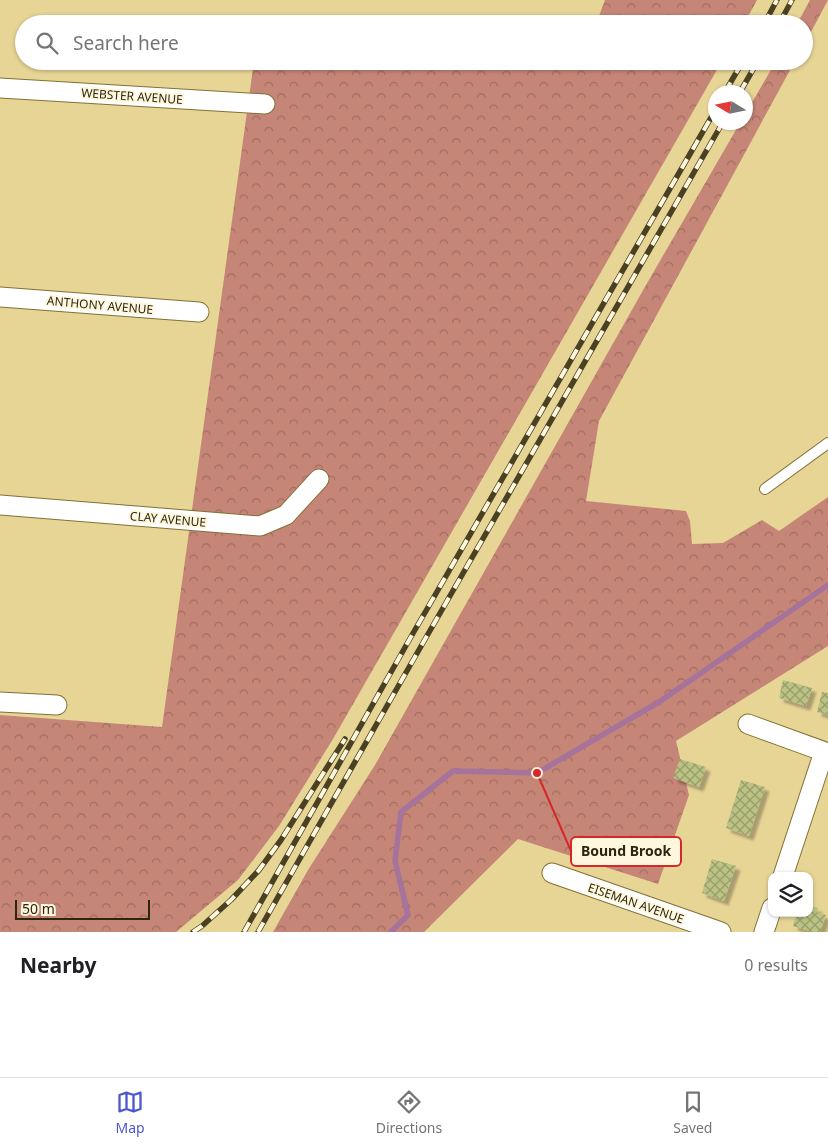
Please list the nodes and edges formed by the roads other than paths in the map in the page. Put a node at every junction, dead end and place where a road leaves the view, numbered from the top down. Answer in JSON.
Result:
{"nodes":[{"id":1,"x":0,"y":88,"type":"edge"},
{"id":2,"x":265,"y":104,"type":"dead end"},
{"id":3,"x":0,"y":297,"type":"edge"},
{"id":4,"x":199,"y":312,"type":"dead end"},
{"id":5,"x":828,"y":443,"type":"edge"},
{"id":6,"x":319,"y":479,"type":"dead end"},
{"id":7,"x":765,"y":489,"type":"dead end"},
{"id":8,"x":0,"y":505,"type":"edge"},
{"id":9,"x":0,"y":702,"type":"edge"},
{"id":10,"x":57,"y":705,"type":"dead end"},
{"id":11,"x":748,"y":724,"type":"dead end"},
{"id":12,"x":826,"y":752,"type":"edge"},
{"id":13,"x":784,"y":872,"type":"edge"},
{"id":14,"x":552,"y":873,"type":"dead end"},
{"id":15,"x":769,"y":917,"type":"edge"},
{"id":16,"x":721,"y":932,"type":"edge"},
{"id":17,"x":764,"y":932,"type":"edge"}],
"edges":[{"from":1,"to":2,"type":"street","name":"WEBSTER AVENUE"},
{"from":3,"to":4,"type":"street","name":"ANTHONY AVENUE"},
{"from":5,"to":7,"type":"lane"},
{"from":6,"to":8,"type":"street","name":"CLAY AVENUE"},
{"from":9,"to":10,"type":"street"},
{"from":11,"to":12,"type":"street"},
{"from":12,"to":13,"type":"street"},
{"from":14,"to":16,"type":"street","name":"EISEMAN AVENUE"},
{"from":15,"to":17,"type":"street"}]}
